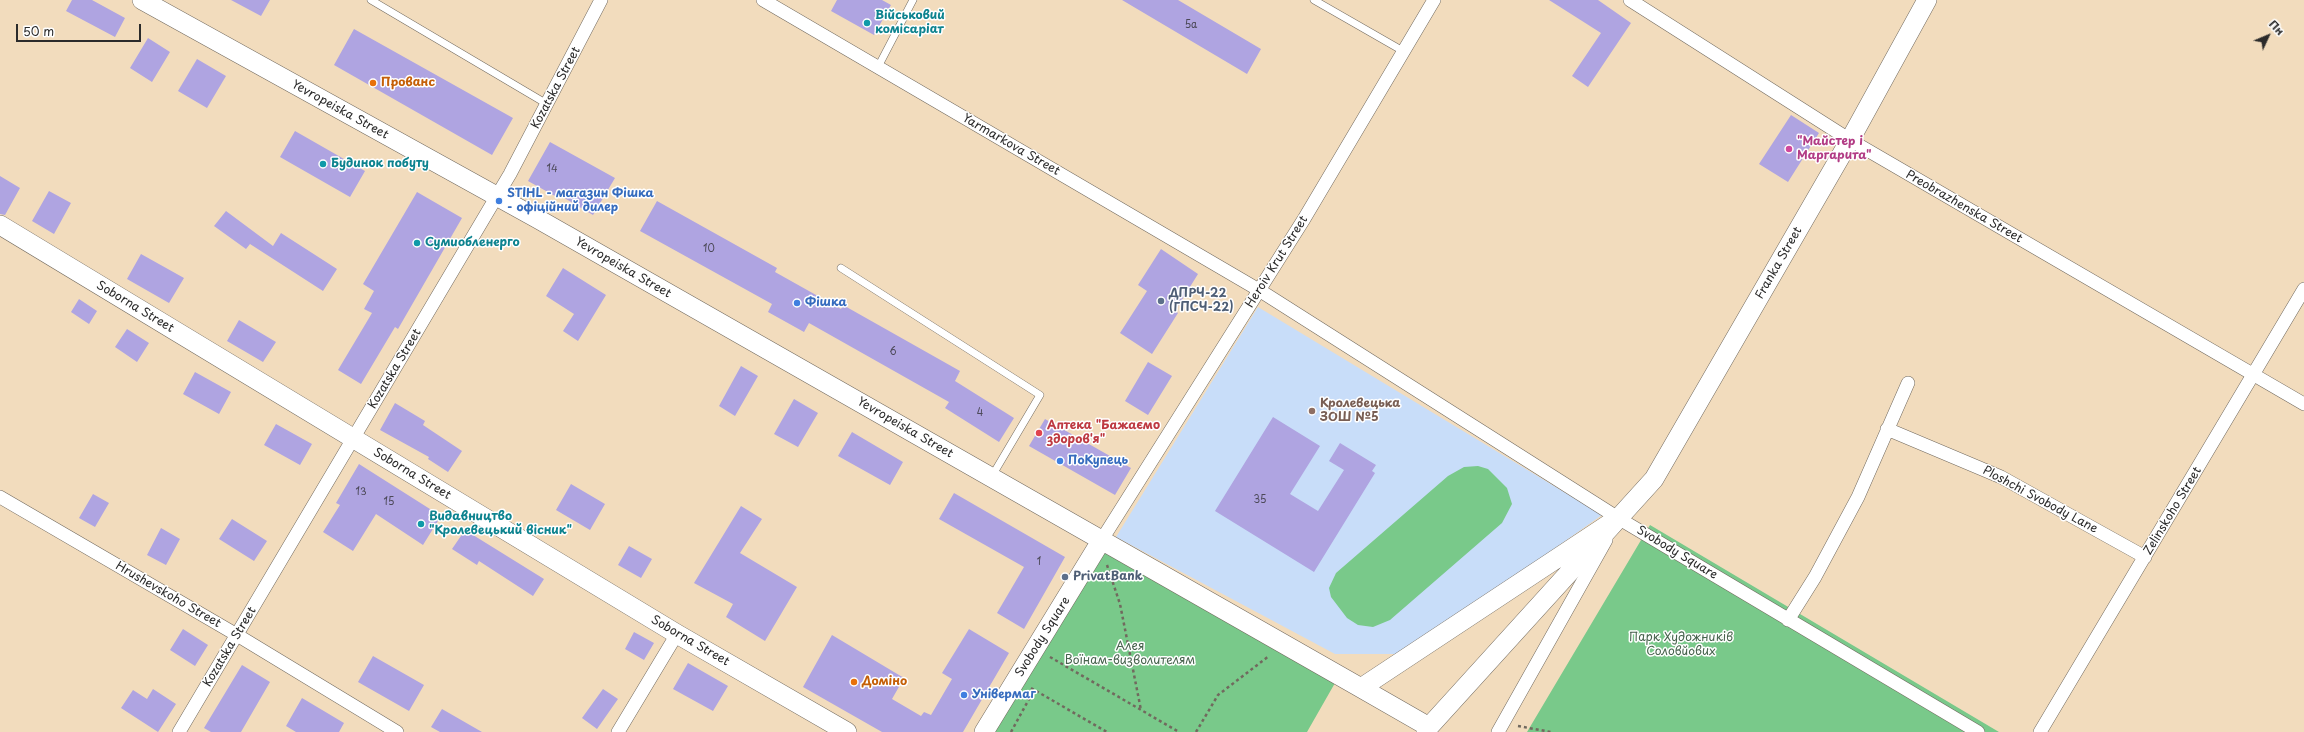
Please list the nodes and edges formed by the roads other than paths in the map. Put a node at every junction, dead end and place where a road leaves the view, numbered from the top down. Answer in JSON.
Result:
{"nodes":[{"id":1,"x":142,"y":0,"type":"edge"},
{"id":2,"x":371,"y":0,"type":"edge"},
{"id":3,"x":601,"y":0,"type":"edge"},
{"id":4,"x":763,"y":0,"type":"edge"},
{"id":5,"x":913,"y":0,"type":"edge"},
{"id":6,"x":1314,"y":0,"type":"edge"},
{"id":7,"x":1434,"y":0,"type":"edge"},
{"id":8,"x":1630,"y":0,"type":"edge"},
{"id":9,"x":1927,"y":0,"type":"edge"},
{"id":10,"x":1403,"y":51,"type":"junction"},
{"id":11,"x":878,"y":67,"type":"junction"},
{"id":12,"x":548,"y":104,"type":"junction"},
{"id":13,"x":1850,"y":140,"type":"junction"},
{"id":14,"x":495,"y":197,"type":"junction"},
{"id":15,"x":0,"y":225,"type":"edge"},
{"id":16,"x":841,"y":268,"type":"dead end"},
{"id":17,"x":2304,"y":289,"type":"edge"},
{"id":18,"x":1259,"y":290,"type":"junction"},
{"id":19,"x":2254,"y":374,"type":"junction"},
{"id":20,"x":1908,"y":383,"type":"dead end"},
{"id":21,"x":2304,"y":404,"type":"edge"},
{"id":22,"x":1887,"y":429,"type":"junction"},
{"id":23,"x":354,"y":439,"type":"junction"},
{"id":24,"x":991,"y":478,"type":"junction"},
{"id":25,"x":0,"y":497,"type":"edge"},
{"id":26,"x":1618,"y":518,"type":"junction"},
{"id":27,"x":1101,"y":541,"type":"junction"},
{"id":28,"x":2146,"y":556,"type":"junction"},
{"id":29,"x":1788,"y":620,"type":"junction"},
{"id":30,"x":677,"y":634,"type":"junction"},
{"id":31,"x":237,"y":635,"type":"junction"},
{"id":32,"x":1361,"y":688,"type":"junction"},
{"id":33,"x":1501,"y":728,"type":"edge"},
{"id":34,"x":1427,"y":730,"type":"edge"},
{"id":35,"x":179,"y":732,"type":"edge"},
{"id":36,"x":397,"y":732,"type":"edge"},
{"id":37,"x":618,"y":732,"type":"edge"},
{"id":38,"x":847,"y":732,"type":"edge"},
{"id":39,"x":984,"y":732,"type":"edge"},
{"id":40,"x":1978,"y":732,"type":"edge"},
{"id":41,"x":2040,"y":732,"type":"edge"}],
"edges":[{"from":1,"to":14,"type":"street","name":"Yevropeiska Street"},
{"from":2,"to":12,"type":"lane"},
{"from":3,"to":12,"type":"street","name":"Kozatska Street"},
{"from":4,"to":11,"type":"street","name":"Yarmarkova Street"},
{"from":5,"to":11,"type":"lane"},
{"from":6,"to":10,"type":"lane"},
{"from":7,"to":10,"type":"street","name":"Heroiv Krut Street"},
{"from":8,"to":13,"type":"street","name":"Preobrazhenska Street"},
{"from":9,"to":13,"type":"street","name":"Franka Street"},
{"from":10,"to":18,"type":"street","name":"Heroiv Krut Street"},
{"from":11,"to":18,"type":"street","name":"Yarmarkova Street"},
{"from":12,"to":14,"type":"street","name":"Kozatska Street"},
{"from":13,"to":19,"type":"street","name":"Preobrazhenska Street"},
{"from":13,"to":26,"type":"street","name":"Franka Street"},
{"from":14,"to":23,"type":"street","name":"Kozatska Street"},
{"from":14,"to":24,"type":"street","name":"Yevropeiska Street"},
{"from":15,"to":23,"type":"street","name":"Soborna Street"},
{"from":16,"to":24,"type":"lane"},
{"from":17,"to":19,"type":"street","name":"Zelinskoho Street"},
{"from":18,"to":26,"type":"street","name":"Yarmarkova Street"},
{"from":18,"to":27,"type":"street","name":"Heroiv Krut Street"},
{"from":19,"to":21,"type":"street","name":"Preobrazhenska Street"},
{"from":19,"to":28,"type":"street","name":"Zelinskoho Street"},
{"from":20,"to":22,"type":"street"},
{"from":22,"to":28,"type":"street","name":"Ploshchi Svobody Lane"},
{"from":22,"to":29,"type":"street"},
{"from":23,"to":30,"type":"street","name":"Soborna Street"},
{"from":23,"to":31,"type":"street","name":"Kozatska Street"},
{"from":24,"to":27,"type":"street","name":"Yevropeiska Street"},
{"from":25,"to":31,"type":"street","name":"Hrushevskoho Street"},
{"from":26,"to":29,"type":"street","name":"Svobody Square"},
{"from":26,"to":32,"type":"street"},
{"from":26,"to":33,"type":"street"},
{"from":26,"to":34,"type":"street"},
{"from":27,"to":32,"type":"street","name":"Yevropeiska Street"},
{"from":27,"to":39,"type":"street","name":"Svobody Square"},
{"from":28,"to":41,"type":"street","name":"Zelinskoho Street"},
{"from":29,"to":40,"type":"street","name":"Svobody Square"},
{"from":30,"to":37,"type":"street"},
{"from":30,"to":38,"type":"street","name":"Soborna Street"},
{"from":31,"to":35,"type":"street","name":"Kozatska Street"},
{"from":31,"to":36,"type":"street","name":"Hrushevskoho Street"},
{"from":32,"to":34,"type":"street"}]}
